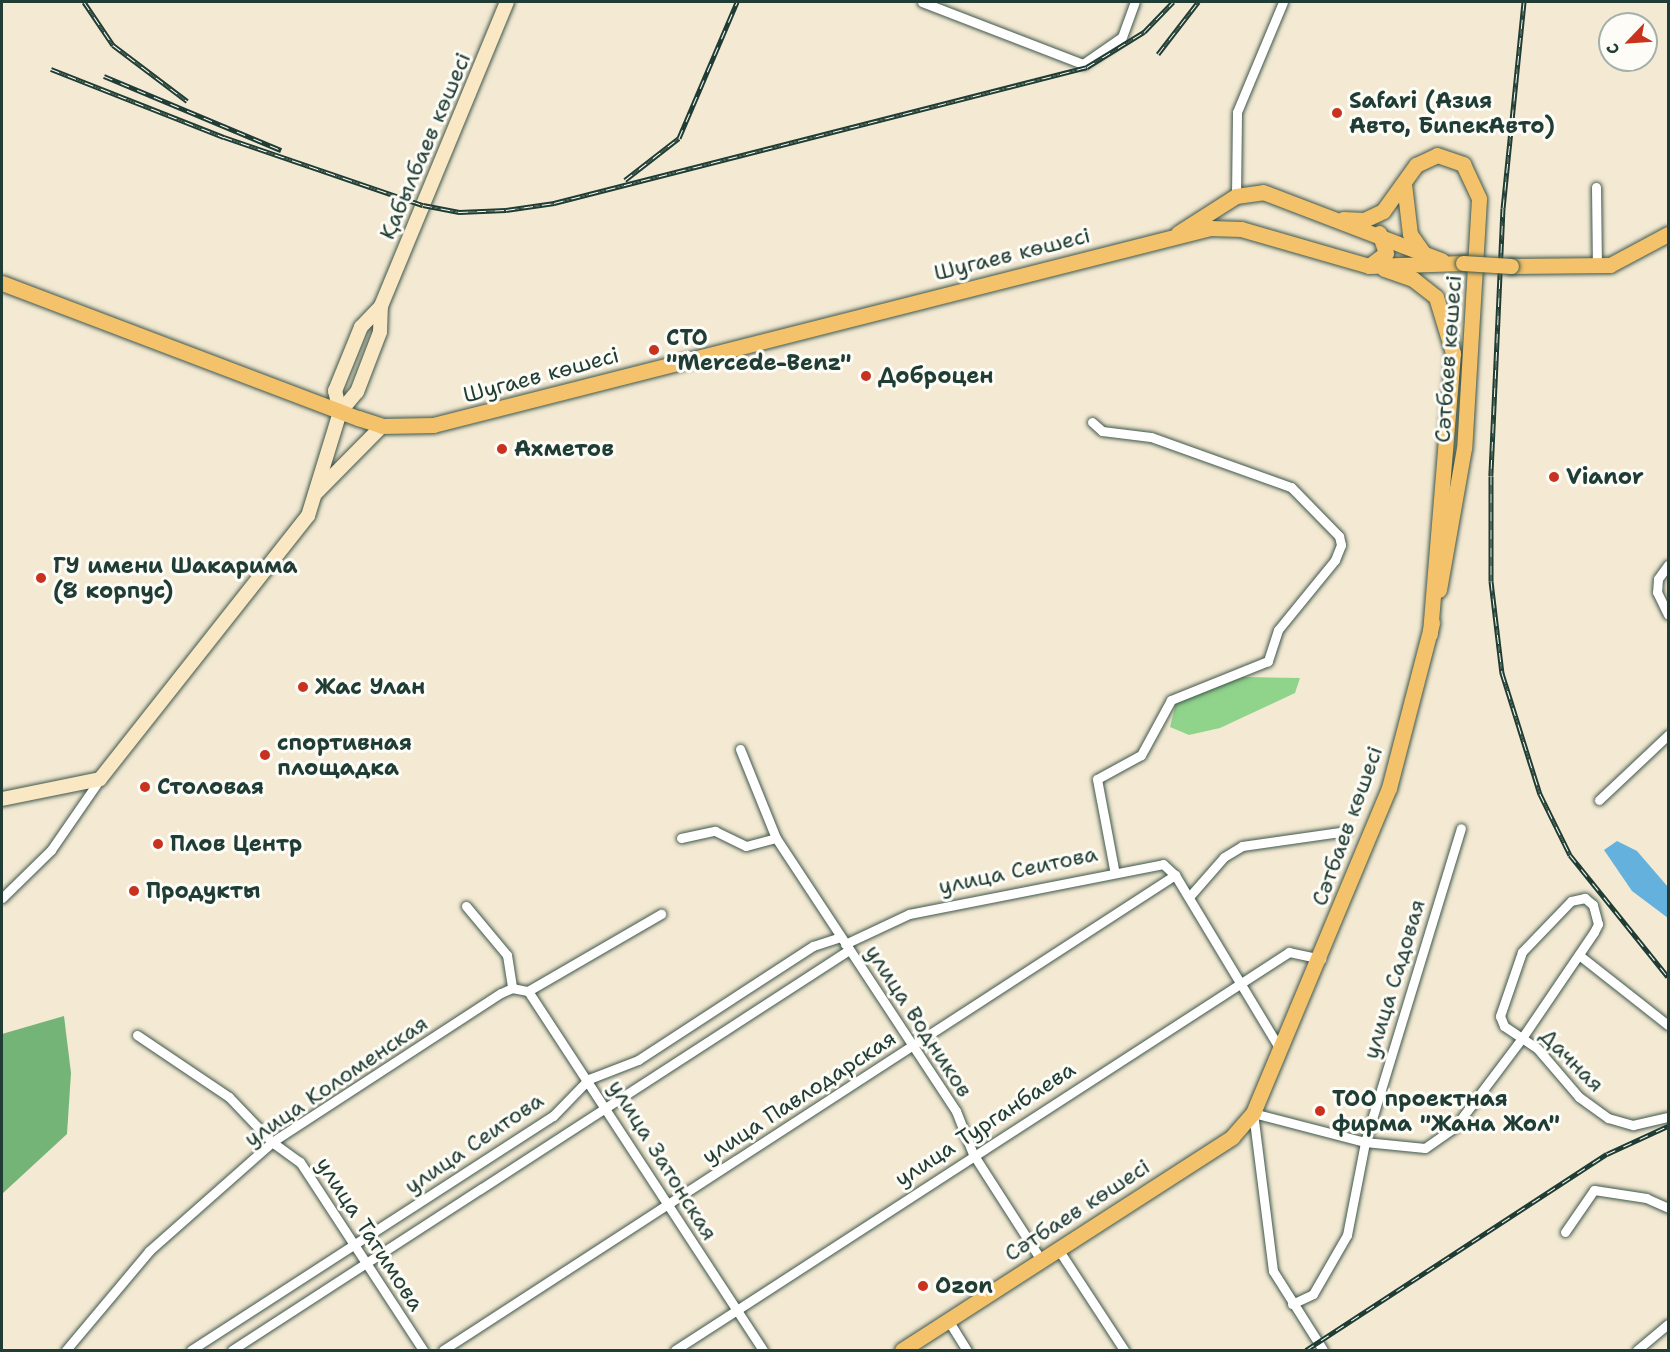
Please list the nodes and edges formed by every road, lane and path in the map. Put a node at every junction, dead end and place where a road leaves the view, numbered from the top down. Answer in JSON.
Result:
{"nodes":[{"id":1,"x":507,"y":2,"type":"edge"},
{"id":2,"x":922,"y":2,"type":"edge"},
{"id":3,"x":1135,"y":2,"type":"edge"},
{"id":4,"x":1283,"y":2,"type":"edge"},
{"id":5,"x":1404,"y":184,"type":"junction"},
{"id":6,"x":1596,"y":188,"type":"dead end"},
{"id":7,"x":1236,"y":196,"type":"junction"},
{"id":8,"x":1343,"y":219,"type":"junction"},
{"id":9,"x":1241,"y":229,"type":"junction"},
{"id":10,"x":1667,"y":230,"type":"edge"},
{"id":11,"x":1379,"y":232,"type":"junction"},
{"id":12,"x":1173,"y":236,"type":"junction"},
{"id":13,"x":1424,"y":254,"type":"junction"},
{"id":14,"x":1447,"y":262,"type":"junction"},
{"id":15,"x":1369,"y":266,"type":"junction"},
{"id":16,"x":1597,"y":267,"type":"junction"},
{"id":17,"x":2,"y":283,"type":"edge"},
{"id":18,"x":381,"y":306,"type":"junction"},
{"id":19,"x":340,"y":412,"type":"junction"},
{"id":20,"x":1092,"y":422,"type":"dead end"},
{"id":21,"x":382,"y":426,"type":"junction"},
{"id":22,"x":314,"y":496,"type":"junction"},
{"id":23,"x":1668,"y":565,"type":"edge"},
{"id":24,"x":1668,"y":615,"type":"edge"},
{"id":25,"x":1430,"y":634,"type":"junction"},
{"id":26,"x":1668,"y":735,"type":"edge"},
{"id":27,"x":740,"y":749,"type":"dead end"},
{"id":28,"x":100,"y":779,"type":"junction"},
{"id":29,"x":2,"y":799,"type":"edge"},
{"id":30,"x":1599,"y":800,"type":"dead end"},
{"id":31,"x":1461,"y":828,"type":"dead end"},
{"id":32,"x":1347,"y":831,"type":"dead end"},
{"id":33,"x":681,"y":838,"type":"dead end"},
{"id":34,"x":776,"y":838,"type":"junction"},
{"id":35,"x":1114,"y":869,"type":"junction"},
{"id":36,"x":1176,"y":875,"type":"junction"},
{"id":37,"x":1189,"y":897,"type":"junction"},
{"id":38,"x":2,"y":898,"type":"edge"},
{"id":39,"x":466,"y":906,"type":"dead end"},
{"id":40,"x":661,"y":914,"type":"dead end"},
{"id":41,"x":845,"y":944,"type":"junction"},
{"id":42,"x":1579,"y":955,"type":"junction"},
{"id":43,"x":1321,"y":959,"type":"junction"},
{"id":44,"x":1240,"y":982,"type":"junction"},
{"id":45,"x":512,"y":988,"type":"junction"},
{"id":46,"x":528,"y":991,"type":"junction"},
{"id":47,"x":1668,"y":1025,"type":"edge"},
{"id":48,"x":137,"y":1035,"type":"dead end"},
{"id":49,"x":1522,"y":1038,"type":"junction"},
{"id":50,"x":912,"y":1047,"type":"junction"},
{"id":51,"x":1281,"y":1050,"type":"junction"},
{"id":52,"x":589,"y":1079,"type":"junction"},
{"id":53,"x":606,"y":1108,"type":"junction"},
{"id":54,"x":1253,"y":1113,"type":"junction"},
{"id":55,"x":1668,"y":1117,"type":"edge"},
{"id":56,"x":272,"y":1142,"type":"junction"},
{"id":57,"x":1365,"y":1142,"type":"junction"},
{"id":58,"x":974,"y":1154,"type":"junction"},
{"id":59,"x":667,"y":1205,"type":"junction"},
{"id":60,"x":1668,"y":1208,"type":"edge"},
{"id":61,"x":1565,"y":1232,"type":"dead end"},
{"id":62,"x":354,"y":1245,"type":"junction"},
{"id":63,"x":1058,"y":1249,"type":"junction"},
{"id":64,"x":1041,"y":1260,"type":"junction"},
{"id":65,"x":367,"y":1263,"type":"junction"},
{"id":66,"x":1292,"y":1304,"type":"junction"},
{"id":67,"x":736,"y":1310,"type":"junction"},
{"id":68,"x":948,"y":1320,"type":"junction"},
{"id":69,"x":1668,"y":1324,"type":"edge"},
{"id":70,"x":74,"y":1342,"type":"junction"},
{"id":71,"x":66,"y":1350,"type":"edge"},
{"id":72,"x":81,"y":1350,"type":"edge"},
{"id":73,"x":191,"y":1350,"type":"edge"},
{"id":74,"x":232,"y":1350,"type":"edge"},
{"id":75,"x":423,"y":1350,"type":"edge"},
{"id":76,"x":443,"y":1350,"type":"edge"},
{"id":77,"x":675,"y":1350,"type":"edge"},
{"id":78,"x":763,"y":1350,"type":"edge"},
{"id":79,"x":902,"y":1350,"type":"edge"},
{"id":80,"x":968,"y":1350,"type":"edge"},
{"id":81,"x":1124,"y":1350,"type":"edge"},
{"id":82,"x":1323,"y":1350,"type":"edge"},
{"id":83,"x":1637,"y":1350,"type":"edge"}],
"edges":[{"from":1,"to":18,"type":"main road","name":"Қабылбаев көшесі"},
{"from":2,"to":3,"type":"street"},
{"from":4,"to":7,"type":"street"},
{"from":5,"to":8,"type":"main road","name":"Сәтбаев көшесі"},
{"from":5,"to":13,"type":"main road","name":"Сәтбаев көшесі"},
{"from":5,"to":25,"type":"main road","name":"Сәтбаев көшесі"},
{"from":6,"to":16,"type":"street"},
{"from":7,"to":8,"type":"main road","name":"Шугаев көшесі"},
{"from":7,"to":9,"type":"main road"},
{"from":7,"to":12,"type":"main road","name":"Шугаев көшесі"},
{"from":8,"to":11,"type":"main road","name":"Шугаев көшесі"},
{"from":9,"to":12,"type":"main road","name":"Шугаев көшесі"},
{"from":9,"to":15,"type":"main road","name":"Шугаев көшесі"},
{"from":10,"to":16,"type":"main road","name":"Шугаев көшесі"},
{"from":11,"to":13,"type":"main road","name":"Шугаев көшесі"},
{"from":11,"to":15,"type":"main road"},
{"from":12,"to":21,"type":"main road","name":"Шугаев көшесі"},
{"from":13,"to":14,"type":"main road","name":"Шугаев көшесі"},
{"from":14,"to":15,"type":"main road","name":"Шугаев көшесі"},
{"from":14,"to":16,"type":"main road","name":"Шугаев көшесі","bridge":true},
{"from":15,"to":25,"type":"main road"},
{"from":17,"to":19,"type":"main road","name":"Шугаев көшесі"},
{"from":18,"to":19,"type":"main road","name":"Қабылбаев көшесі"},
{"from":18,"to":19,"type":"main road","name":"Қабылбаев көшесі"},
{"from":19,"to":21,"type":"main road","name":"Шугаев көшесі"},
{"from":19,"to":22,"type":"main road","name":"Қабылбаев көшесі"},
{"from":20,"to":35,"type":"street"},
{"from":21,"to":22,"type":"main road"},
{"from":22,"to":28,"type":"main road","name":"Қабылбаев көшесі"},
{"from":23,"to":24,"type":"street"},
{"from":25,"to":43,"type":"main road","name":"Сәтбаев көшесі"},
{"from":26,"to":30,"type":"street"},
{"from":27,"to":34,"type":"street","name":"улица Водников"},
{"from":28,"to":29,"type":"main road"},
{"from":28,"to":38,"type":"street"},
{"from":31,"to":57,"type":"street","name":"улица Садовая"},
{"from":32,"to":37,"type":"street"},
{"from":33,"to":34,"type":"street"},
{"from":34,"to":41,"type":"street","name":"улица Водников"},
{"from":35,"to":36,"type":"street","name":"улица Сеитова"},
{"from":35,"to":41,"type":"street","name":"улица Сеитова"},
{"from":36,"to":37,"type":"street"},
{"from":36,"to":50,"type":"street","name":"улица Павлодарская"},
{"from":37,"to":44,"type":"street"},
{"from":39,"to":45,"type":"street"},
{"from":40,"to":46,"type":"street"},
{"from":41,"to":50,"type":"street","name":"улица Водников"},
{"from":41,"to":52,"type":"street","name":"улица Сеитова"},
{"from":41,"to":53,"type":"street","name":"улица Сеитова"},
{"from":42,"to":47,"type":"street"},
{"from":42,"to":49,"type":"street"},
{"from":42,"to":49,"type":"street","name":"Дачная"},
{"from":43,"to":44,"type":"street","name":"улица Турганбаева"},
{"from":43,"to":51,"type":"main road","name":"Сәтбаев көшесі"},
{"from":44,"to":51,"type":"street"},
{"from":44,"to":58,"type":"street","name":"улица Турганбаева"},
{"from":45,"to":46,"type":"street"},
{"from":45,"to":56,"type":"street","name":"улица Коломенская"},
{"from":46,"to":52,"type":"street","name":"улица Затонская"},
{"from":48,"to":56,"type":"street","name":"улица Татимова"},
{"from":49,"to":55,"type":"street","name":"Дачная"},
{"from":49,"to":57,"type":"street"},
{"from":50,"to":58,"type":"street","name":"улица Водников"},
{"from":50,"to":59,"type":"street","name":"улица Павлодарская"},
{"from":51,"to":54,"type":"main road","name":"Сәтбаев көшесі"},
{"from":52,"to":53,"type":"street","name":"улица Затонская"},
{"from":52,"to":62,"type":"street","name":"улица Сеитова"},
{"from":53,"to":59,"type":"street","name":"улица Затонская"},
{"from":53,"to":65,"type":"street","name":"улица Сеитова"},
{"from":54,"to":57,"type":"street"},
{"from":54,"to":63,"type":"main road","name":"Сәтбаев көшесі"},
{"from":54,"to":66,"type":"street"},
{"from":56,"to":62,"type":"street","name":"улица Татимова"},
{"from":56,"to":70,"type":"street","name":"улица Коломенская"},
{"from":57,"to":66,"type":"street","name":"улица Садовая"},
{"from":58,"to":64,"type":"street","name":"улица Водников"},
{"from":58,"to":67,"type":"street","name":"улица Турганбаева"},
{"from":59,"to":67,"type":"street","name":"улица Затонская"},
{"from":59,"to":76,"type":"street","name":"улица Павлодарская"},
{"from":60,"to":61,"type":"street"},
{"from":62,"to":65,"type":"street","name":"улица Татимова"},
{"from":62,"to":73,"type":"street","name":"улица Сеитова"},
{"from":63,"to":64,"type":"main road","name":"Сәтбаев көшесі"},
{"from":63,"to":81,"type":"street"},
{"from":64,"to":68,"type":"main road","name":"Сәтбаев көшесі"},
{"from":65,"to":74,"type":"street","name":"улица Сеитова"},
{"from":65,"to":75,"type":"street","name":"улица Татимова"},
{"from":66,"to":82,"type":"street"},
{"from":67,"to":77,"type":"street","name":"улица Турганбаева"},
{"from":67,"to":78,"type":"street","name":"улица Затонская"},
{"from":68,"to":79,"type":"main road","name":"Сәтбаев көшесі"},
{"from":68,"to":80,"type":"street"},
{"from":69,"to":83,"type":"street"},
{"from":70,"to":71,"type":"street","name":"улица Коломенская"},
{"from":70,"to":72,"type":"street"}]}
